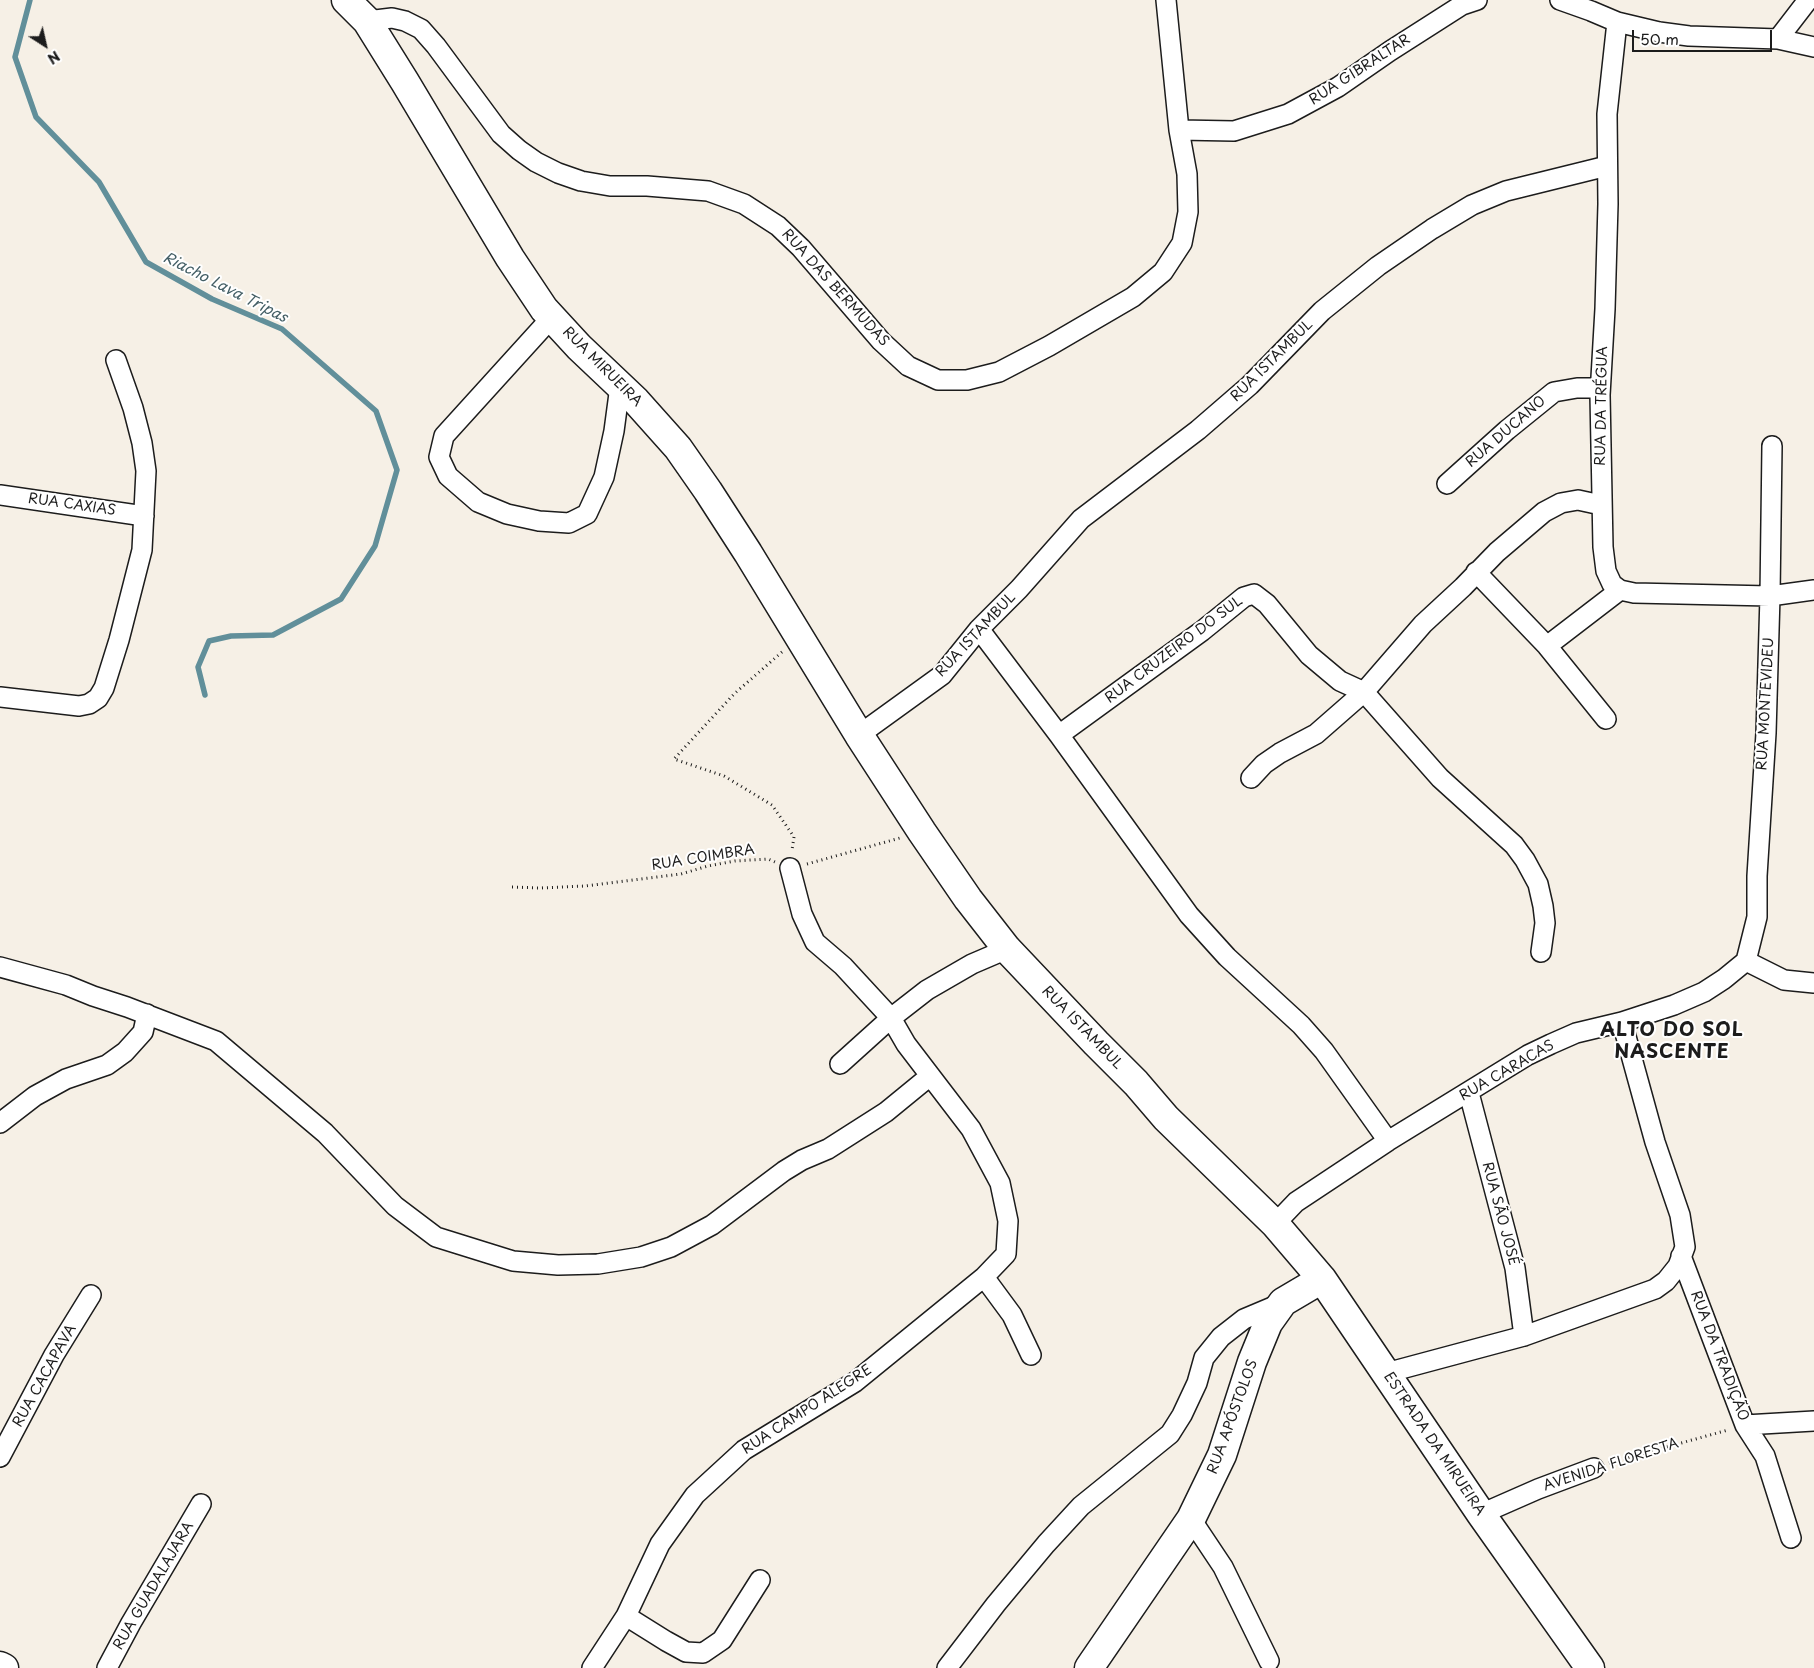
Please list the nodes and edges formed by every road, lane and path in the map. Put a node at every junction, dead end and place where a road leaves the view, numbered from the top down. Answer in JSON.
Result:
{"nodes":[{"id":1,"x":346,"y":0,"type":"edge"},
{"id":2,"x":1166,"y":0,"type":"edge"},
{"id":3,"x":1477,"y":0,"type":"edge"},
{"id":4,"x":1560,"y":0,"type":"edge"},
{"id":5,"x":1808,"y":0,"type":"edge"},
{"id":6,"x":367,"y":21,"type":"junction"},
{"id":7,"x":1617,"y":22,"type":"junction"},
{"id":8,"x":1778,"y":39,"type":"junction"},
{"id":9,"x":1814,"y":47,"type":"edge"},
{"id":10,"x":1179,"y":130,"type":"junction"},
{"id":11,"x":1607,"y":166,"type":"junction"},
{"id":12,"x":552,"y":317,"type":"junction"},
{"id":13,"x":116,"y":360,"type":"dead end"},
{"id":14,"x":620,"y":386,"type":"junction"},
{"id":15,"x":1600,"y":388,"type":"junction"},
{"id":16,"x":1772,"y":446,"type":"dead end"},
{"id":17,"x":1447,"y":484,"type":"dead end"},
{"id":18,"x":0,"y":495,"type":"edge"},
{"id":19,"x":1601,"y":505,"type":"junction"},
{"id":20,"x":144,"y":516,"type":"junction"},
{"id":21,"x":1476,"y":572,"type":"junction"},
{"id":22,"x":1620,"y":590,"type":"junction"},
{"id":23,"x":1814,"y":590,"type":"edge"},
{"id":24,"x":1770,"y":596,"type":"junction"},
{"id":25,"x":979,"y":629,"type":"junction"},
{"id":26,"x":800,"y":637,"type":"junction"},
{"id":27,"x":1547,"y":646,"type":"junction"},
{"id":28,"x":1364,"y":692,"type":"junction"},
{"id":29,"x":0,"y":696,"type":"edge"},
{"id":30,"x":1606,"y":719,"type":"dead end"},
{"id":31,"x":858,"y":735,"type":"junction"},
{"id":32,"x":1059,"y":735,"type":"junction"},
{"id":33,"x":1251,"y":778,"type":"dead end"},
{"id":34,"x":922,"y":832,"type":"junction"},
{"id":35,"x":790,"y":868,"type":"junction"},
{"id":36,"x":512,"y":887,"type":"dead end"},
{"id":37,"x":1007,"y":949,"type":"junction"},
{"id":38,"x":1541,"y":952,"type":"dead end"},
{"id":39,"x":1746,"y":961,"type":"junction"},
{"id":40,"x":0,"y":967,"type":"edge"},
{"id":41,"x":1814,"y":983,"type":"edge"},
{"id":42,"x":147,"y":1014,"type":"junction"},
{"id":43,"x":892,"y":1018,"type":"junction"},
{"id":44,"x":1622,"y":1022,"type":"junction"},
{"id":45,"x":840,"y":1064,"type":"dead end"},
{"id":46,"x":930,"y":1076,"type":"junction"},
{"id":47,"x":1469,"y":1093,"type":"junction"},
{"id":48,"x":0,"y":1123,"type":"edge"},
{"id":49,"x":1388,"y":1142,"type":"junction"},
{"id":50,"x":1275,"y":1224,"type":"junction"},
{"id":51,"x":1681,"y":1256,"type":"junction"},
{"id":52,"x":984,"y":1277,"type":"junction"},
{"id":53,"x":1322,"y":1278,"type":"junction"},
{"id":54,"x":91,"y":1295,"type":"dead end"},
{"id":55,"x":1284,"y":1302,"type":"junction"},
{"id":56,"x":1524,"y":1336,"type":"junction"},
{"id":57,"x":1031,"y":1355,"type":"dead end"},
{"id":58,"x":1386,"y":1373,"type":"junction"},
{"id":59,"x":1814,"y":1421,"type":"edge"},
{"id":60,"x":1745,"y":1425,"type":"junction"},
{"id":61,"x":0,"y":1457,"type":"edge"},
{"id":62,"x":1594,"y":1468,"type":"joint"},
{"id":63,"x":201,"y":1504,"type":"dead end"},
{"id":64,"x":1481,"y":1514,"type":"junction"},
{"id":65,"x":1191,"y":1519,"type":"junction"},
{"id":66,"x":1791,"y":1538,"type":"dead end"},
{"id":67,"x":760,"y":1580,"type":"dead end"},
{"id":68,"x":626,"y":1616,"type":"junction"},
{"id":69,"x":1269,"y":1661,"type":"dead end"},
{"id":70,"x":0,"y":1666,"type":"edge"},
{"id":71,"x":4,"y":1668,"type":"edge"},
{"id":72,"x":107,"y":1668,"type":"edge"},
{"id":73,"x":592,"y":1668,"type":"edge"},
{"id":74,"x":947,"y":1668,"type":"edge"},
{"id":75,"x":1089,"y":1668,"type":"edge"},
{"id":76,"x":1590,"y":1668,"type":"edge"}],
"edges":[{"from":1,"to":6,"type":"main road","name":"RUA MIRUEIRA"},
{"from":2,"to":10,"type":"street","name":"RUA DAS BERMUDAS"},
{"from":3,"to":10,"type":"street","name":"RUA GIBRALTAR"},
{"from":4,"to":7,"type":"street"},
{"from":5,"to":8,"type":"street"},
{"from":6,"to":10,"type":"street","name":"RUA DAS BERMUDAS"},
{"from":6,"to":12,"type":"main road","name":"RUA MIRUEIRA"},
{"from":7,"to":8,"type":"street"},
{"from":7,"to":11,"type":"street","name":"RUA DA TRÉGUA"},
{"from":8,"to":9,"type":"street"},
{"from":11,"to":15,"type":"street","name":"RUA DA TRÉGUA"},
{"from":11,"to":25,"type":"street","name":"RUA ISTAMBUL"},
{"from":12,"to":14,"type":"main road","name":"RUA MIRUEIRA"},
{"from":12,"to":14,"type":"street"},
{"from":13,"to":20,"type":"street"},
{"from":14,"to":26,"type":"main road","name":"RUA MIRUEIRA"},
{"from":15,"to":17,"type":"street","name":"RUA DUCANO"},
{"from":15,"to":19,"type":"street","name":"RUA DA TRÉGUA"},
{"from":16,"to":24,"type":"street","name":"RUA MONTEVIDEU"},
{"from":18,"to":20,"type":"street","name":"RUA CAXIAS"},
{"from":19,"to":21,"type":"street"},
{"from":19,"to":22,"type":"street","name":"RUA DA TRÉGUA"},
{"from":20,"to":29,"type":"street"},
{"from":21,"to":27,"type":"street"},
{"from":21,"to":28,"type":"street"},
{"from":22,"to":24,"type":"street"},
{"from":22,"to":27,"type":"street"},
{"from":23,"to":24,"type":"street"},
{"from":24,"to":39,"type":"street","name":"RUA MONTEVIDEU"},
{"from":25,"to":31,"type":"street","name":"RUA ISTAMBUL"},
{"from":25,"to":32,"type":"street"},
{"from":26,"to":31,"type":"main road","name":"RUA MIRUEIRA"},
{"from":26,"to":35,"type":"path"},
{"from":27,"to":30,"type":"street"},
{"from":28,"to":32,"type":"street","name":"RUA CRUZEIRO DO SUL"},
{"from":28,"to":33,"type":"street"},
{"from":28,"to":38,"type":"street"},
{"from":31,"to":34,"type":"main road","name":"RUA ISTAMBUL"},
{"from":32,"to":49,"type":"street"},
{"from":34,"to":35,"type":"path"},
{"from":34,"to":37,"type":"main road","name":"RUA ISTAMBUL"},
{"from":35,"to":36,"type":"path","name":"RUA COIMBRA"},
{"from":35,"to":43,"type":"street"},
{"from":37,"to":43,"type":"street"},
{"from":37,"to":50,"type":"main road","name":"RUA ISTAMBUL"},
{"from":39,"to":41,"type":"street"},
{"from":39,"to":44,"type":"street","name":"RUA CARACAS"},
{"from":40,"to":42,"type":"street"},
{"from":42,"to":46,"type":"street"},
{"from":42,"to":48,"type":"street"},
{"from":43,"to":45,"type":"street"},
{"from":43,"to":46,"type":"street"},
{"from":44,"to":47,"type":"street","name":"RUA CARACAS"},
{"from":44,"to":51,"type":"street"},
{"from":46,"to":52,"type":"street","name":"RUA CAMPO ALEGRE"},
{"from":47,"to":49,"type":"street","name":"RUA CARACAS"},
{"from":47,"to":56,"type":"street","name":"RUA SÃO JOSÉ"},
{"from":49,"to":50,"type":"street","name":"RUA CARACAS"},
{"from":50,"to":53,"type":"main road","name":"ESTRADA DA MIRUEIRA"},
{"from":51,"to":56,"type":"street"},
{"from":51,"to":60,"type":"street","name":"RUA DA TRADIÇÃO"},
{"from":52,"to":57,"type":"street"},
{"from":52,"to":68,"type":"street","name":"RUA CAMPO ALEGRE"},
{"from":53,"to":55,"type":"main road","name":"RUA APÓSTOLOS"},
{"from":53,"to":58,"type":"main road","name":"ESTRADA DA MIRUEIRA"},
{"from":54,"to":61,"type":"street","name":"RUA CACAPAVA"},
{"from":55,"to":65,"type":"main road","name":"RUA APÓSTOLOS"},
{"from":55,"to":74,"type":"street"},
{"from":56,"to":58,"type":"street"},
{"from":58,"to":64,"type":"main road","name":"ESTRADA DA MIRUEIRA"},
{"from":59,"to":60,"type":"street"},
{"from":60,"to":62,"type":"path","name":"AVENIDA FLORESTA"},
{"from":60,"to":66,"type":"street","name":"RUA DA TRADIÇÃO"},
{"from":62,"to":64,"type":"street","name":"AVENIDA FLORESTA"},
{"from":63,"to":72,"type":"street","name":"RUA GUADALAJARA"},
{"from":64,"to":76,"type":"main road","name":"ESTRADA DA MIRUEIRA"},
{"from":65,"to":69,"type":"street"},
{"from":65,"to":75,"type":"main road","name":"RUA APÓSTOLOS"},
{"from":67,"to":68,"type":"street"},
{"from":68,"to":73,"type":"street","name":"RUA CAMPO ALEGRE"},
{"from":70,"to":71,"type":"main road"}]}
